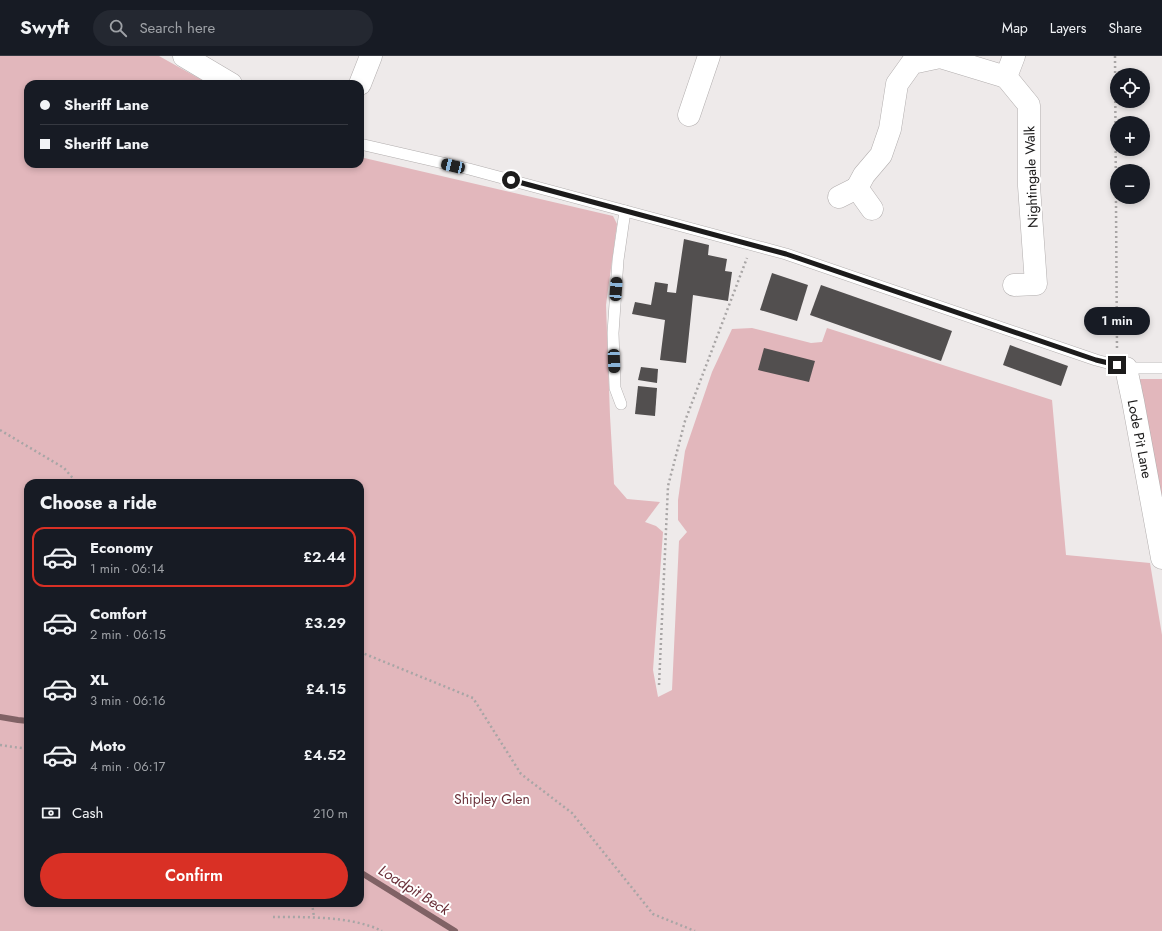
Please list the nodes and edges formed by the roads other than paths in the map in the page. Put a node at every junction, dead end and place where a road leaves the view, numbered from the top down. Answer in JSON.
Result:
{"nodes":[{"id":1,"x":184,"y":56,"type":"edge"},
{"id":2,"x":371,"y":56,"type":"edge"},
{"id":3,"x":708,"y":56,"type":"edge"},
{"id":4,"x":1014,"y":56,"type":"edge"},
{"id":5,"x":1006,"y":77,"type":"junction"},
{"id":6,"x":224,"y":80,"type":"edge"},
{"id":7,"x":362,"y":80,"type":"edge"},
{"id":8,"x":689,"y":115,"type":"dead end"},
{"id":9,"x":364,"y":145,"type":"edge"},
{"id":10,"x":872,"y":209,"type":"dead end"},
{"id":11,"x":625,"y":211,"type":"junction"},
{"id":12,"x":1014,"y":285,"type":"dead end"},
{"id":13,"x":1121,"y":366,"type":"junction"},
{"id":14,"x":1162,"y":368,"type":"edge"},
{"id":15,"x":621,"y":404,"type":"dead end"},
{"id":16,"x":1162,"y":558,"type":"edge"}],
"edges":[{"from":1,"to":6,"type":"street"},
{"from":2,"to":7,"type":"street"},
{"from":3,"to":8,"type":"street"},
{"from":4,"to":5,"type":"street"},
{"from":5,"to":10,"type":"street"},
{"from":5,"to":12,"type":"street","name":"Nightingale Walk"},
{"from":9,"to":11,"type":"lane"},
{"from":11,"to":13,"type":"lane"},
{"from":11,"to":15,"type":"lane"},
{"from":13,"to":14,"type":"lane"},
{"from":13,"to":16,"type":"street","name":"Lode Pit Lane"}]}
